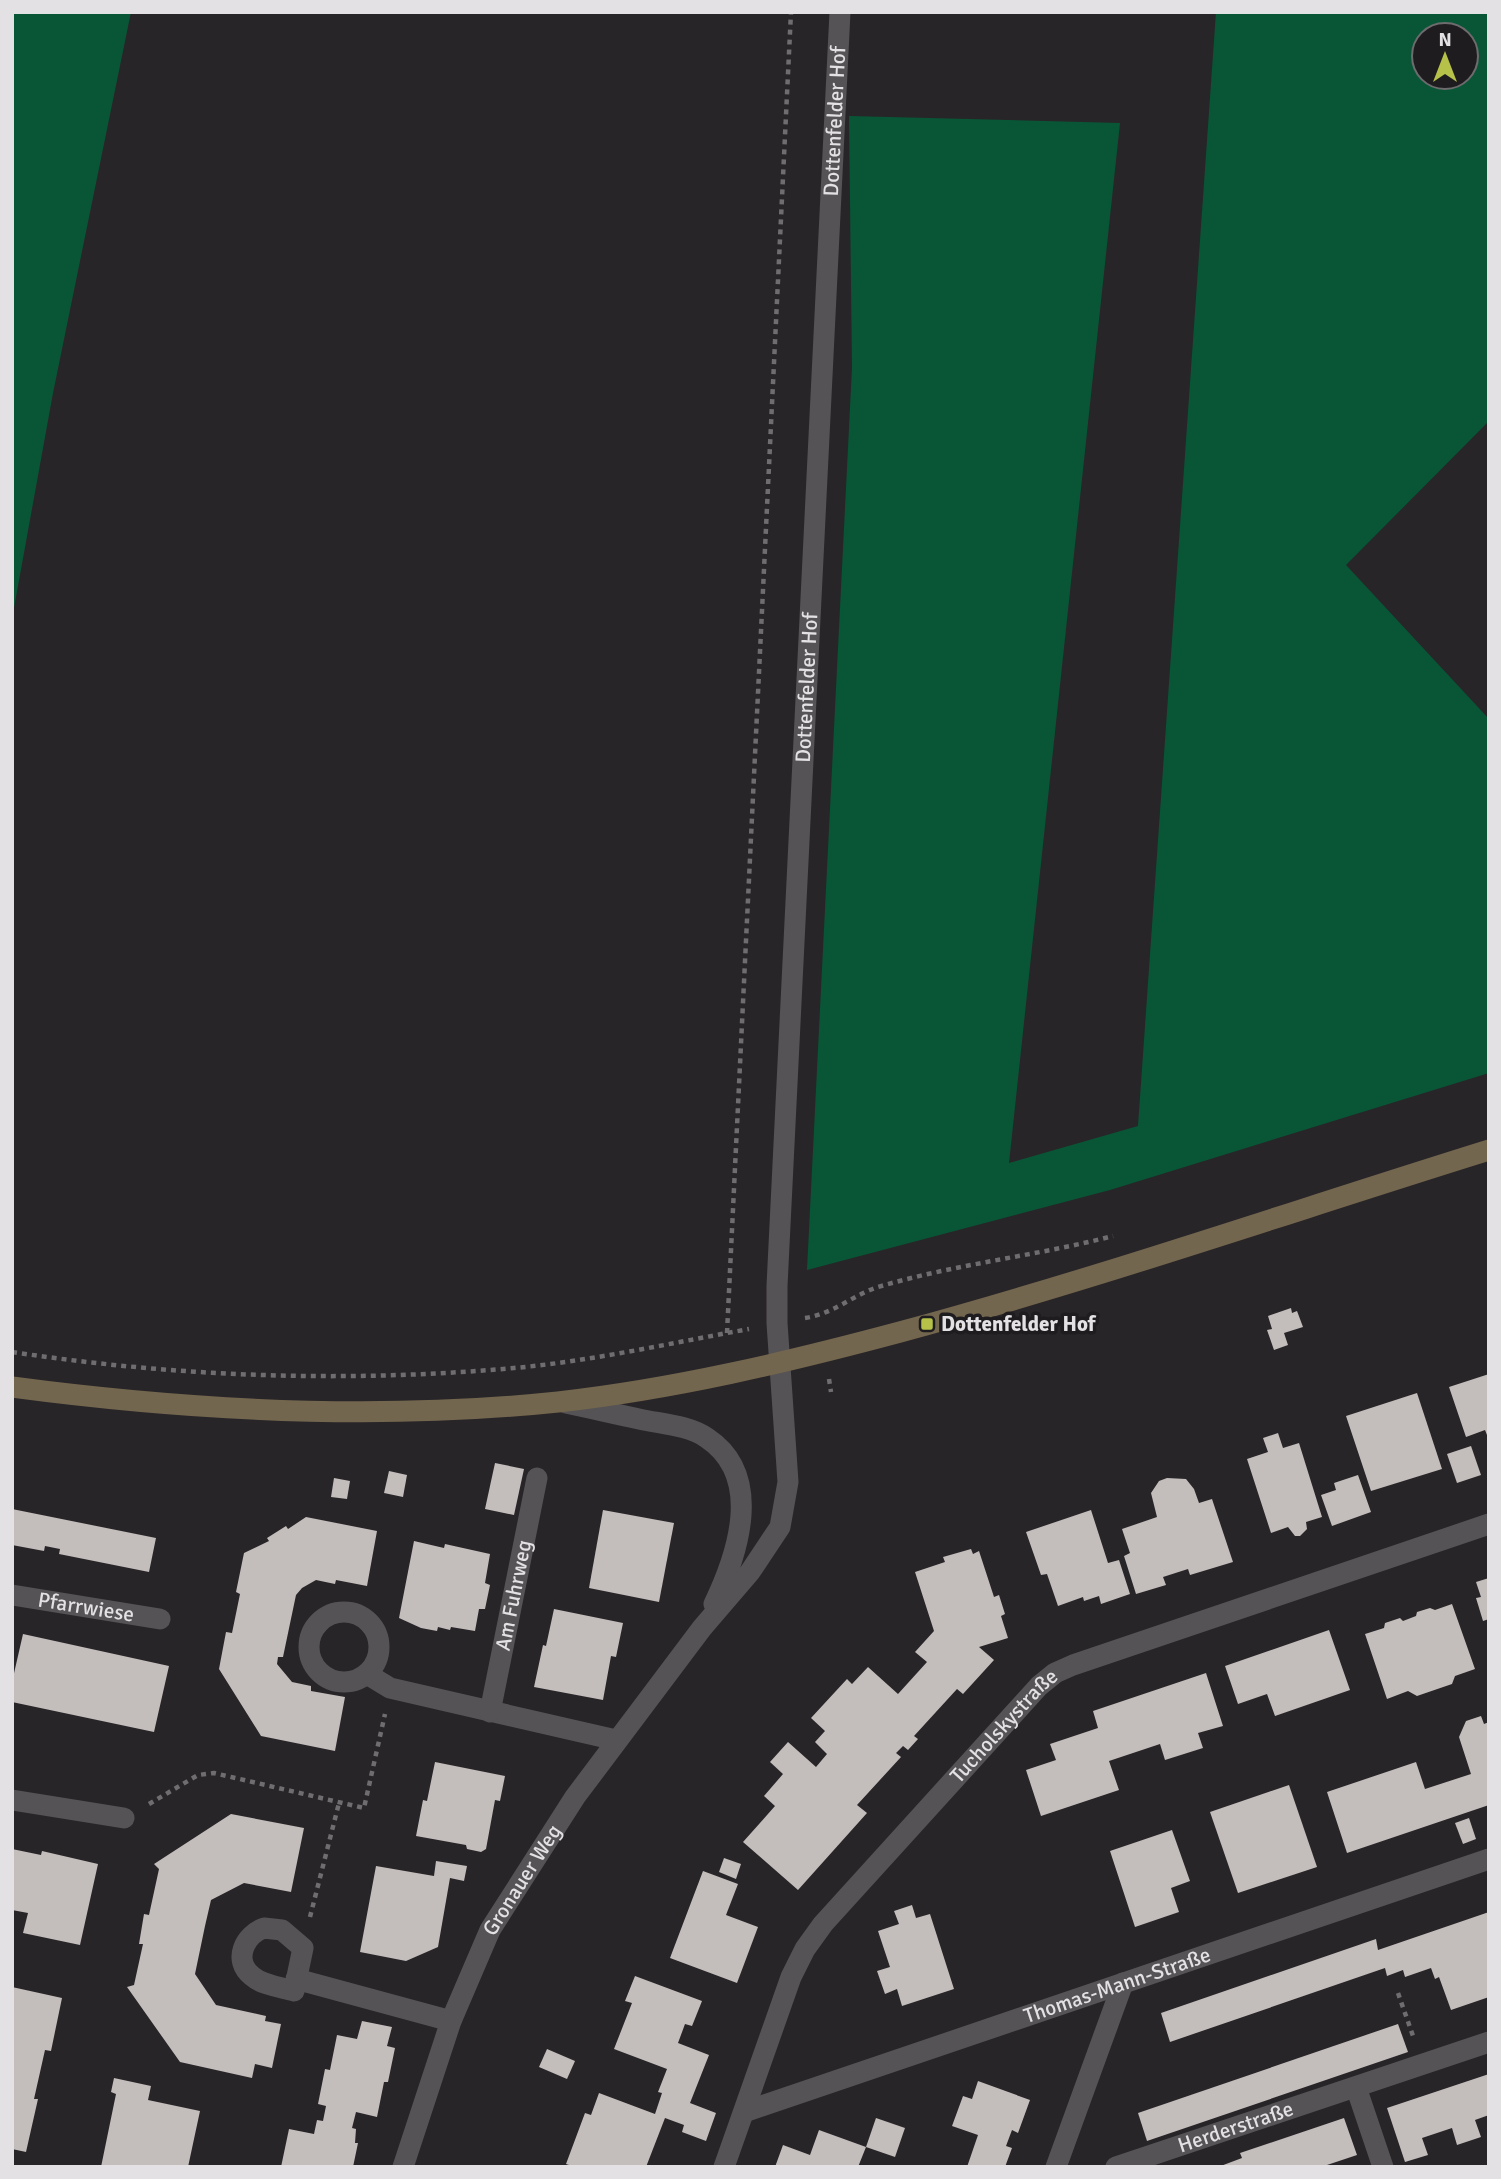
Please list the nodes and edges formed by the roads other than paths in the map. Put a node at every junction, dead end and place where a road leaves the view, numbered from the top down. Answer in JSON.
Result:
{"nodes":[{"id":1,"x":840,"y":12,"type":"edge"},
{"id":2,"x":1489,"y":1150,"type":"edge"},
{"id":3,"x":779,"y":1364,"type":"junction"},
{"id":4,"x":12,"y":1387,"type":"edge"},
{"id":5,"x":561,"y":1401,"type":"junction"},
{"id":6,"x":537,"y":1478,"type":"dead end"},
{"id":7,"x":1489,"y":1524,"type":"edge"},
{"id":8,"x":12,"y":1595,"type":"edge"},
{"id":9,"x":160,"y":1619,"type":"dead end"},
{"id":10,"x":702,"y":1628,"type":"junction"},
{"id":11,"x":367,"y":1674,"type":"dead end"},
{"id":12,"x":490,"y":1712,"type":"junction"},
{"id":13,"x":616,"y":1740,"type":"junction"},
{"id":14,"x":12,"y":1800,"type":"edge"},
{"id":15,"x":124,"y":1818,"type":"road end"},
{"id":16,"x":1489,"y":1859,"type":"edge"},
{"id":17,"x":296,"y":1979,"type":"junction"},
{"id":18,"x":1123,"y":1983,"type":"junction"},
{"id":19,"x":451,"y":2021,"type":"junction"},
{"id":20,"x":1489,"y":2042,"type":"edge"},
{"id":21,"x":1356,"y":2087,"type":"junction"},
{"id":22,"x":744,"y":2112,"type":"junction"},
{"id":23,"x":403,"y":2167,"type":"edge"},
{"id":24,"x":724,"y":2167,"type":"edge"},
{"id":25,"x":1056,"y":2167,"type":"edge"},
{"id":26,"x":1116,"y":2167,"type":"edge"},
{"id":27,"x":1383,"y":2167,"type":"edge"}],
"edges":[{"from":1,"to":3,"type":"street","name":"Dottenfelder Hof"},
{"from":2,"to":3,"type":"main road"},
{"from":3,"to":5,"type":"main road"},
{"from":3,"to":10,"type":"street","name":"Gronauer Weg"},
{"from":4,"to":5,"type":"main road"},
{"from":5,"to":10,"type":"street","name":"Gronauer Weg"},
{"from":6,"to":12,"type":"street","name":"Am Fuhrweg"},
{"from":7,"to":22,"type":"street","name":"Tucholskystraße"},
{"from":8,"to":9,"type":"street","name":"Pfarrwiese"},
{"from":10,"to":13,"type":"street","name":"Gronauer Weg"},
{"from":11,"to":12,"type":"street"},
{"from":12,"to":13,"type":"street"},
{"from":13,"to":19,"type":"street","name":"Gronauer Weg"},
{"from":14,"to":15,"type":"street"},
{"from":16,"to":18,"type":"street","name":"Thomas-Mann-Straße"},
{"from":17,"to":17,"type":"street"},
{"from":17,"to":19,"type":"street"},
{"from":18,"to":22,"type":"street","name":"Thomas-Mann-Straße"},
{"from":18,"to":25,"type":"street"},
{"from":19,"to":23,"type":"street","name":"Gronauer Weg"},
{"from":20,"to":21,"type":"street","name":"Herderstraße"},
{"from":21,"to":26,"type":"street","name":"Herderstraße"},
{"from":21,"to":27,"type":"street"},
{"from":22,"to":24,"type":"street","name":"Tucholskystraße"}]}
